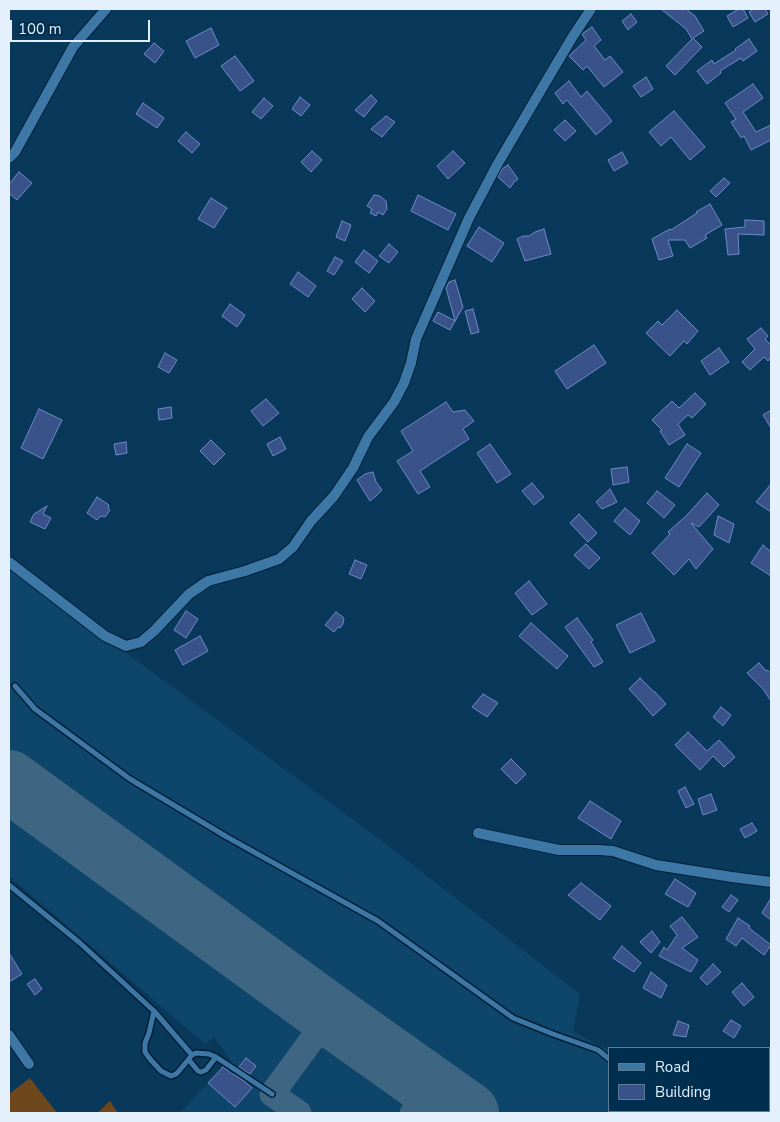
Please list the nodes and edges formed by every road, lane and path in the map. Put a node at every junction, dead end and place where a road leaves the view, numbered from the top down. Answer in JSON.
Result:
{"nodes":[{"id":1,"x":106,"y":9,"type":"edge"},
{"id":2,"x":591,"y":9,"type":"edge"},
{"id":3,"x":9,"y":158,"type":"edge"},
{"id":4,"x":9,"y":562,"type":"edge"},
{"id":5,"x":15,"y":686,"type":"dead end"},
{"id":6,"x":478,"y":832,"type":"dead end"},
{"id":7,"x":771,"y":882,"type":"edge"},
{"id":8,"x":9,"y":885,"type":"edge"},
{"id":9,"x":154,"y":1012,"type":"junction"},
{"id":10,"x":9,"y":1035,"type":"edge"},
{"id":11,"x":191,"y":1057,"type":"junction"},
{"id":12,"x":216,"y":1057,"type":"junction"},
{"id":13,"x":608,"y":1058,"type":"edge"},
{"id":14,"x":28,"y":1064,"type":"dead end"},
{"id":15,"x":272,"y":1094,"type":"dead end"}],
"edges":[{"from":1,"to":3,"type":"street"},
{"from":2,"to":4,"type":"street"},
{"from":5,"to":13,"type":"lane"},
{"from":6,"to":7,"type":"street"},
{"from":8,"to":9,"type":"lane"},
{"from":9,"to":11,"type":"lane"},
{"from":9,"to":11,"type":"lane"},
{"from":10,"to":14,"type":"street"},
{"from":11,"to":12,"type":"lane"},
{"from":11,"to":12,"type":"lane"},
{"from":12,"to":15,"type":"lane"}]}
